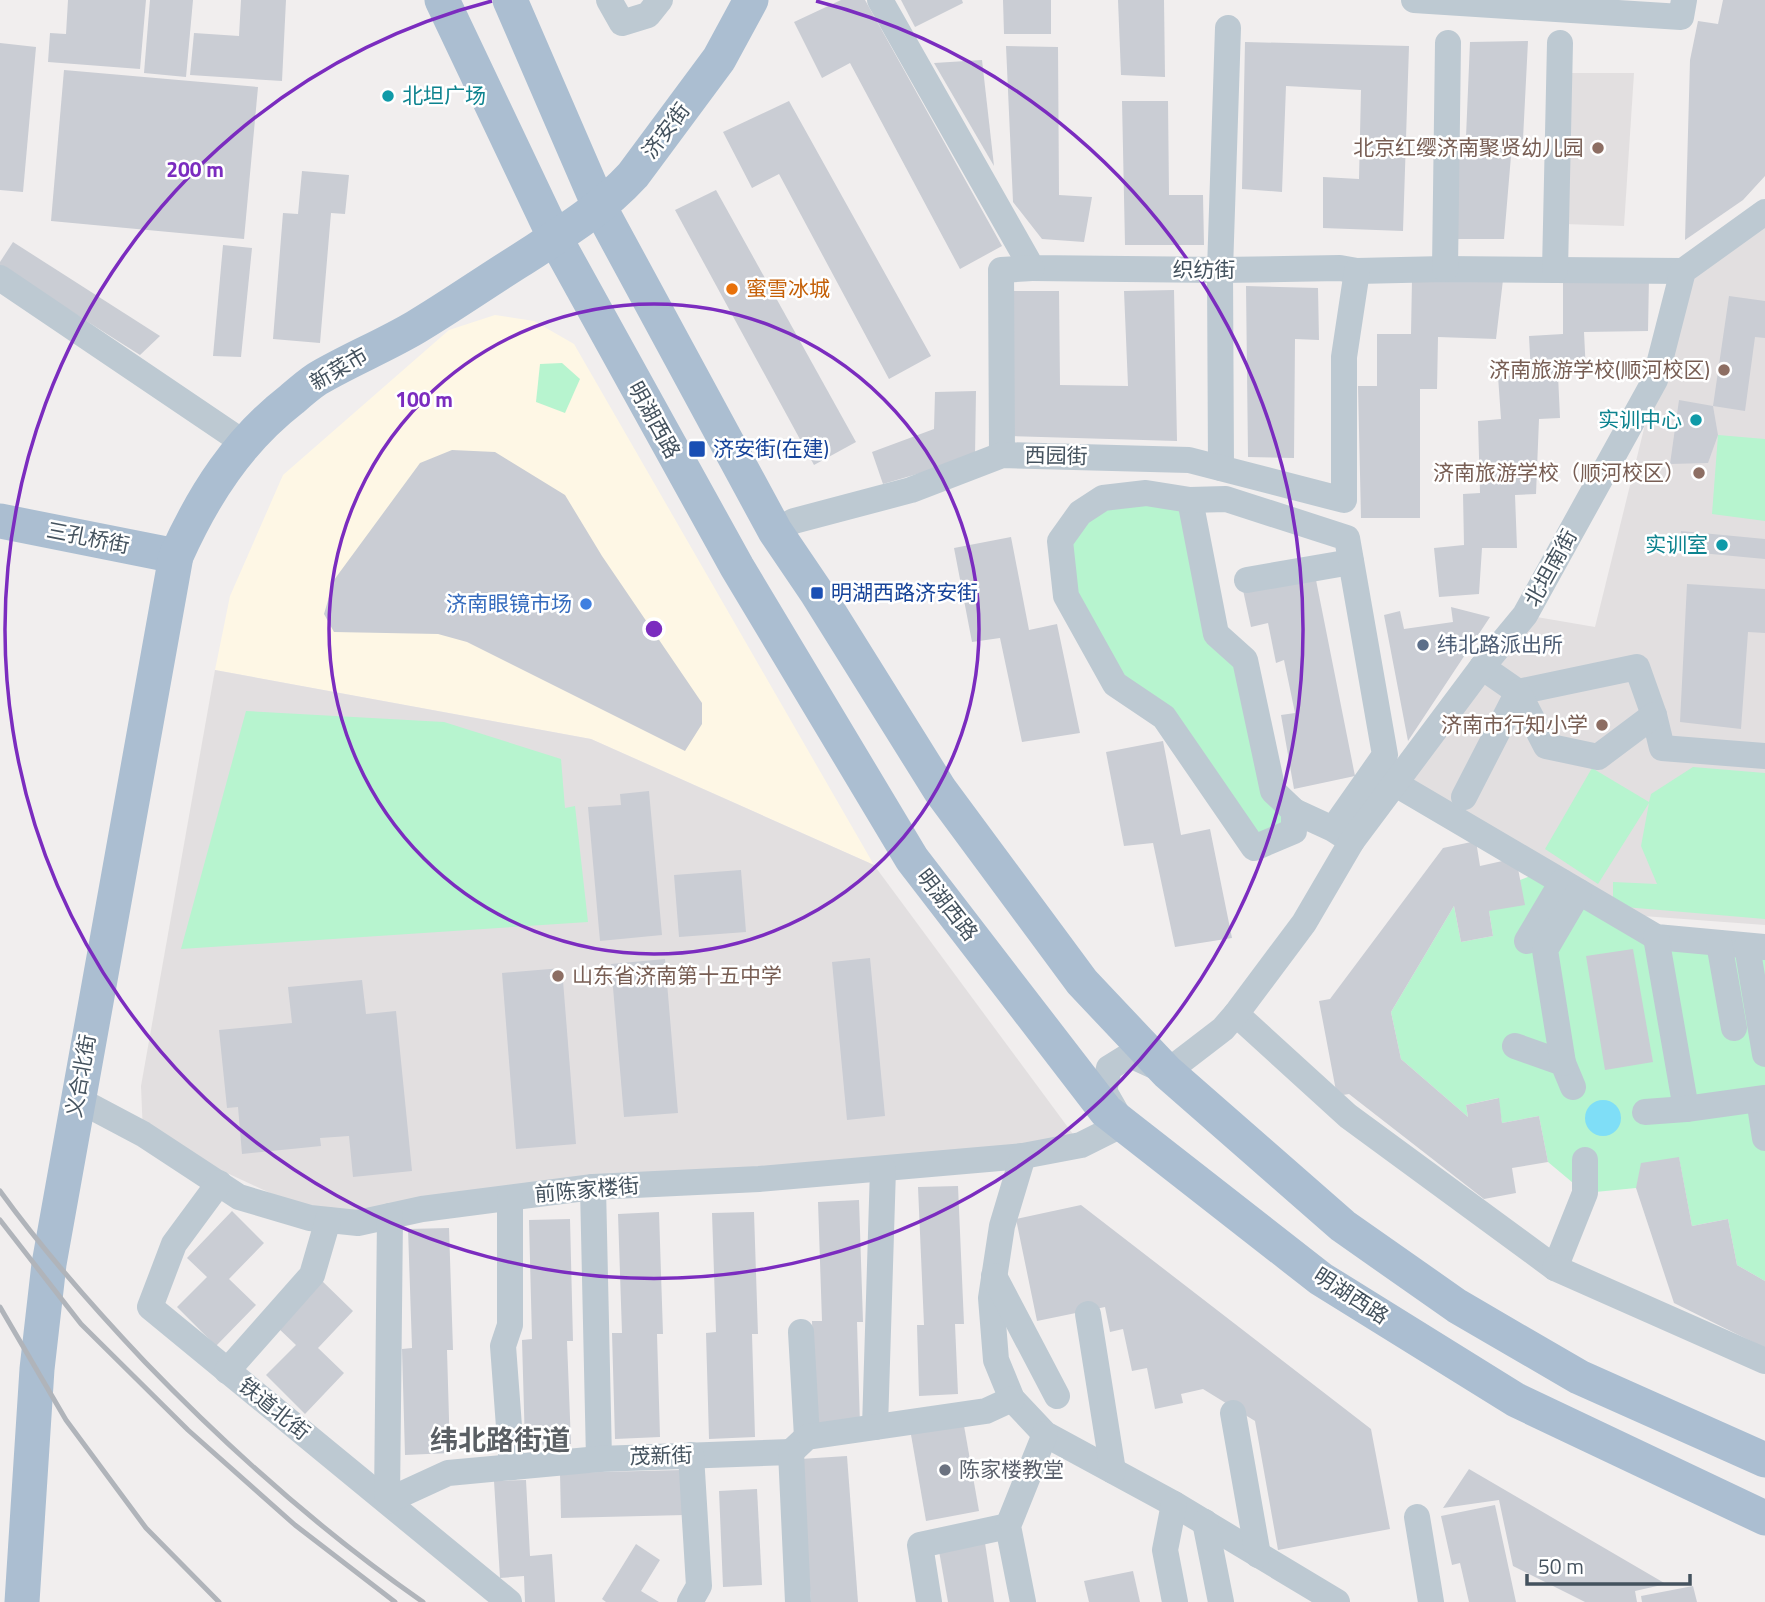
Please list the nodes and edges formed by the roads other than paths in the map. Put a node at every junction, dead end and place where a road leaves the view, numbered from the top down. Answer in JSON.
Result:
{"nodes":[{"id":1,"x":442,"y":0,"type":"edge"},
{"id":2,"x":510,"y":0,"type":"edge"},
{"id":3,"x":609,"y":0,"type":"edge"},
{"id":4,"x":660,"y":0,"type":"edge"},
{"id":5,"x":751,"y":0,"type":"edge"},
{"id":6,"x":880,"y":0,"type":"edge"},
{"id":7,"x":1414,"y":0,"type":"edge"},
{"id":8,"x":1684,"y":0,"type":"edge"},
{"id":9,"x":1228,"y":28,"type":"dead end"},
{"id":10,"x":1448,"y":43,"type":"dead end"},
{"id":11,"x":1560,"y":43,"type":"dead end"},
{"id":12,"x":600,"y":208,"type":"junction"},
{"id":13,"x":1765,"y":212,"type":"edge"},
{"id":14,"x":555,"y":238,"type":"junction"},
{"id":15,"x":1032,"y":268,"type":"junction"},
{"id":16,"x":1445,"y":269,"type":"junction"},
{"id":17,"x":1220,"y":270,"type":"junction"},
{"id":18,"x":1555,"y":270,"type":"junction"},
{"id":19,"x":1357,"y":271,"type":"junction"},
{"id":20,"x":1683,"y":271,"type":"junction"},
{"id":21,"x":0,"y":278,"type":"edge"},
{"id":22,"x":244,"y":443,"type":"junction"},
{"id":23,"x":1002,"y":455,"type":"junction"},
{"id":24,"x":1221,"y":468,"type":"junction"},
{"id":25,"x":1189,"y":500,"type":"junction"},
{"id":26,"x":0,"y":521,"type":"edge"},
{"id":27,"x":775,"y":531,"type":"junction"},
{"id":28,"x":176,"y":555,"type":"junction"},
{"id":29,"x":1351,"y":562,"type":"junction"},
{"id":30,"x":1247,"y":580,"type":"dead end"},
{"id":31,"x":1482,"y":667,"type":"junction"},
{"id":32,"x":1518,"y":692,"type":"junction"},
{"id":33,"x":1654,"y":715,"type":"junction"},
{"id":34,"x":1248,"y":748,"type":"dead end"},
{"id":35,"x":1765,"y":755,"type":"edge"},
{"id":36,"x":1394,"y":782,"type":"junction"},
{"id":37,"x":1464,"y":797,"type":"dead end"},
{"id":38,"x":1294,"y":811,"type":"junction"},
{"id":39,"x":1343,"y":835,"type":"junction"},
{"id":40,"x":1571,"y":887,"type":"junction"},
{"id":41,"x":1656,"y":937,"type":"junction"},
{"id":42,"x":1527,"y":941,"type":"dead end"},
{"id":43,"x":1719,"y":943,"type":"junction"},
{"id":44,"x":1756,"y":946,"type":"edge"},
{"id":45,"x":1236,"y":1014,"type":"junction"},
{"id":46,"x":1734,"y":1028,"type":"dead end"},
{"id":47,"x":1515,"y":1046,"type":"dead end"},
{"id":48,"x":1765,"y":1054,"type":"edge"},
{"id":49,"x":1563,"y":1063,"type":"junction"},
{"id":50,"x":1167,"y":1072,"type":"junction"},
{"id":51,"x":1573,"y":1087,"type":"dead end"},
{"id":52,"x":1762,"y":1098,"type":"edge"},
{"id":53,"x":77,"y":1099,"type":"junction"},
{"id":54,"x":1685,"y":1109,"type":"junction"},
{"id":55,"x":1645,"y":1112,"type":"dead end"},
{"id":56,"x":1123,"y":1124,"type":"junction"},
{"id":57,"x":1765,"y":1138,"type":"edge"},
{"id":58,"x":1023,"y":1156,"type":"junction"},
{"id":59,"x":1585,"y":1160,"type":"dead end"},
{"id":60,"x":883,"y":1169,"type":"junction"},
{"id":61,"x":219,"y":1183,"type":"junction"},
{"id":62,"x":593,"y":1188,"type":"junction"},
{"id":63,"x":509,"y":1198,"type":"junction"},
{"id":64,"x":390,"y":1216,"type":"junction"},
{"id":65,"x":328,"y":1220,"type":"junction"},
{"id":66,"x":1555,"y":1269,"type":"junction"},
{"id":67,"x":994,"y":1276,"type":"junction"},
{"id":68,"x":1088,"y":1314,"type":"dead end"},
{"id":69,"x":801,"y":1332,"type":"dead end"},
{"id":70,"x":1765,"y":1361,"type":"edge"},
{"id":71,"x":227,"y":1371,"type":"junction"},
{"id":72,"x":1057,"y":1396,"type":"dead end"},
{"id":73,"x":1012,"y":1399,"type":"junction"},
{"id":74,"x":1233,"y":1413,"type":"dead end"},
{"id":75,"x":876,"y":1427,"type":"junction"},
{"id":76,"x":1045,"y":1434,"type":"junction"},
{"id":77,"x":799,"y":1445,"type":"junction"},
{"id":78,"x":691,"y":1455,"type":"junction"},
{"id":79,"x":599,"y":1459,"type":"junction"},
{"id":80,"x":1765,"y":1460,"type":"edge"},
{"id":81,"x":512,"y":1467,"type":"junction"},
{"id":82,"x":1113,"y":1471,"type":"junction"},
{"id":83,"x":387,"y":1501,"type":"junction"},
{"id":84,"x":1174,"y":1504,"type":"junction"},
{"id":85,"x":1417,"y":1517,"type":"dead end"},
{"id":86,"x":1765,"y":1518,"type":"edge"},
{"id":87,"x":1205,"y":1522,"type":"junction"},
{"id":88,"x":1009,"y":1526,"type":"junction"},
{"id":89,"x":1258,"y":1555,"type":"junction"},
{"id":90,"x":22,"y":1602,"type":"edge"},
{"id":91,"x":509,"y":1602,"type":"edge"},
{"id":92,"x":690,"y":1602,"type":"edge"},
{"id":93,"x":798,"y":1602,"type":"edge"},
{"id":94,"x":929,"y":1602,"type":"edge"},
{"id":95,"x":1023,"y":1602,"type":"edge"},
{"id":96,"x":1175,"y":1602,"type":"edge"},
{"id":97,"x":1221,"y":1602,"type":"edge"},
{"id":98,"x":1337,"y":1602,"type":"edge"},
{"id":99,"x":1431,"y":1602,"type":"edge"}],
"edges":[{"from":1,"to":14,"type":"main road","name":"明湖西路"},
{"from":2,"to":12,"type":"main road"},
{"from":3,"to":4,"type":"street"},
{"from":5,"to":12,"type":"main road","name":"济安街"},
{"from":6,"to":15,"type":"street"},
{"from":7,"to":8,"type":"street"},
{"from":9,"to":17,"type":"street"},
{"from":10,"to":16,"type":"street"},
{"from":11,"to":18,"type":"street"},
{"from":12,"to":14,"type":"main road","name":"济安街"},
{"from":12,"to":27,"type":"main road"},
{"from":13,"to":20,"type":"street"},
{"from":14,"to":22,"type":"main road","name":"新菜市"},
{"from":14,"to":56,"type":"main road","name":"明湖西路"},
{"from":15,"to":17,"type":"street","name":"织纺街"},
{"from":15,"to":23,"type":"street","name":"织纺街"},
{"from":16,"to":18,"type":"street","name":"织纺街"},
{"from":16,"to":19,"type":"street","name":"织纺街"},
{"from":17,"to":19,"type":"street","name":"织纺街"},
{"from":17,"to":24,"type":"street"},
{"from":18,"to":20,"type":"street","name":"织纺街"},
{"from":19,"to":24,"type":"street","name":"西园街"},
{"from":20,"to":31,"type":"street","name":"北坦南街"},
{"from":21,"to":22,"type":"street"},
{"from":22,"to":28,"type":"main road","name":"新菜市"},
{"from":23,"to":24,"type":"street","name":"西园街"},
{"from":23,"to":27,"type":"street","name":"西园街"},
{"from":25,"to":29,"type":"street"},
{"from":25,"to":38,"type":"street"},
{"from":25,"to":38,"type":"street"},
{"from":26,"to":28,"type":"main road","name":"三孔桥街"},
{"from":27,"to":50,"type":"main road"},
{"from":28,"to":53,"type":"main road","name":"义合北街"},
{"from":29,"to":30,"type":"street"},
{"from":29,"to":39,"type":"street"},
{"from":31,"to":32,"type":"street"},
{"from":31,"to":36,"type":"street","name":"北坦南街"},
{"from":32,"to":33,"type":"street"},
{"from":32,"to":33,"type":"street"},
{"from":32,"to":37,"type":"street"},
{"from":33,"to":35,"type":"street"},
{"from":34,"to":38,"type":"street"},
{"from":36,"to":39,"type":"street","name":"北坦南街"},
{"from":36,"to":40,"type":"street"},
{"from":38,"to":39,"type":"street"},
{"from":39,"to":45,"type":"street","name":"北坦南街"},
{"from":40,"to":41,"type":"street"},
{"from":40,"to":42,"type":"street"},
{"from":40,"to":49,"type":"street"},
{"from":41,"to":43,"type":"street"},
{"from":41,"to":54,"type":"street"},
{"from":43,"to":44,"type":"street"},
{"from":43,"to":46,"type":"street"},
{"from":44,"to":48,"type":"street"},
{"from":45,"to":50,"type":"street","name":"北坦南街"},
{"from":45,"to":66,"type":"street"},
{"from":47,"to":49,"type":"street"},
{"from":49,"to":51,"type":"street"},
{"from":50,"to":56,"type":"street"},
{"from":50,"to":80,"type":"main road"},
{"from":52,"to":54,"type":"street"},
{"from":52,"to":57,"type":"street"},
{"from":53,"to":61,"type":"street","name":"前陈家楼街"},
{"from":53,"to":90,"type":"main road","name":"义合北街"},
{"from":54,"to":55,"type":"street"},
{"from":56,"to":58,"type":"street","name":"前陈家楼街"},
{"from":56,"to":86,"type":"main road","name":"明湖西路"},
{"from":58,"to":60,"type":"street","name":"前陈家楼街"},
{"from":58,"to":67,"type":"street"},
{"from":59,"to":66,"type":"street"},
{"from":60,"to":62,"type":"street","name":"前陈家楼街"},
{"from":60,"to":75,"type":"street"},
{"from":61,"to":65,"type":"street","name":"前陈家楼街"},
{"from":61,"to":71,"type":"street","name":"铁道北街"},
{"from":62,"to":63,"type":"street","name":"前陈家楼街"},
{"from":62,"to":79,"type":"street"},
{"from":63,"to":64,"type":"street","name":"前陈家楼街"},
{"from":63,"to":81,"type":"street"},
{"from":64,"to":65,"type":"street","name":"前陈家楼街"},
{"from":64,"to":83,"type":"street"},
{"from":65,"to":71,"type":"street"},
{"from":66,"to":70,"type":"street"},
{"from":67,"to":72,"type":"street"},
{"from":67,"to":73,"type":"street"},
{"from":68,"to":82,"type":"street"},
{"from":69,"to":77,"type":"street"},
{"from":71,"to":83,"type":"street","name":"铁道北街"},
{"from":73,"to":75,"type":"street","name":"茂新街"},
{"from":73,"to":76,"type":"street"},
{"from":74,"to":89,"type":"street"},
{"from":75,"to":77,"type":"street","name":"茂新街"},
{"from":76,"to":82,"type":"street"},
{"from":76,"to":88,"type":"street"},
{"from":77,"to":78,"type":"street","name":"茂新街"},
{"from":77,"to":93,"type":"street"},
{"from":78,"to":79,"type":"street","name":"茂新街"},
{"from":78,"to":92,"type":"street"},
{"from":79,"to":81,"type":"street","name":"茂新街"},
{"from":81,"to":83,"type":"street","name":"茂新街"},
{"from":82,"to":84,"type":"street"},
{"from":83,"to":91,"type":"street","name":"铁道北街"},
{"from":84,"to":87,"type":"street"},
{"from":84,"to":96,"type":"street"},
{"from":85,"to":99,"type":"street"},
{"from":87,"to":89,"type":"street"},
{"from":87,"to":97,"type":"street"},
{"from":88,"to":94,"type":"street"},
{"from":88,"to":95,"type":"street"},
{"from":89,"to":98,"type":"street"}]}
